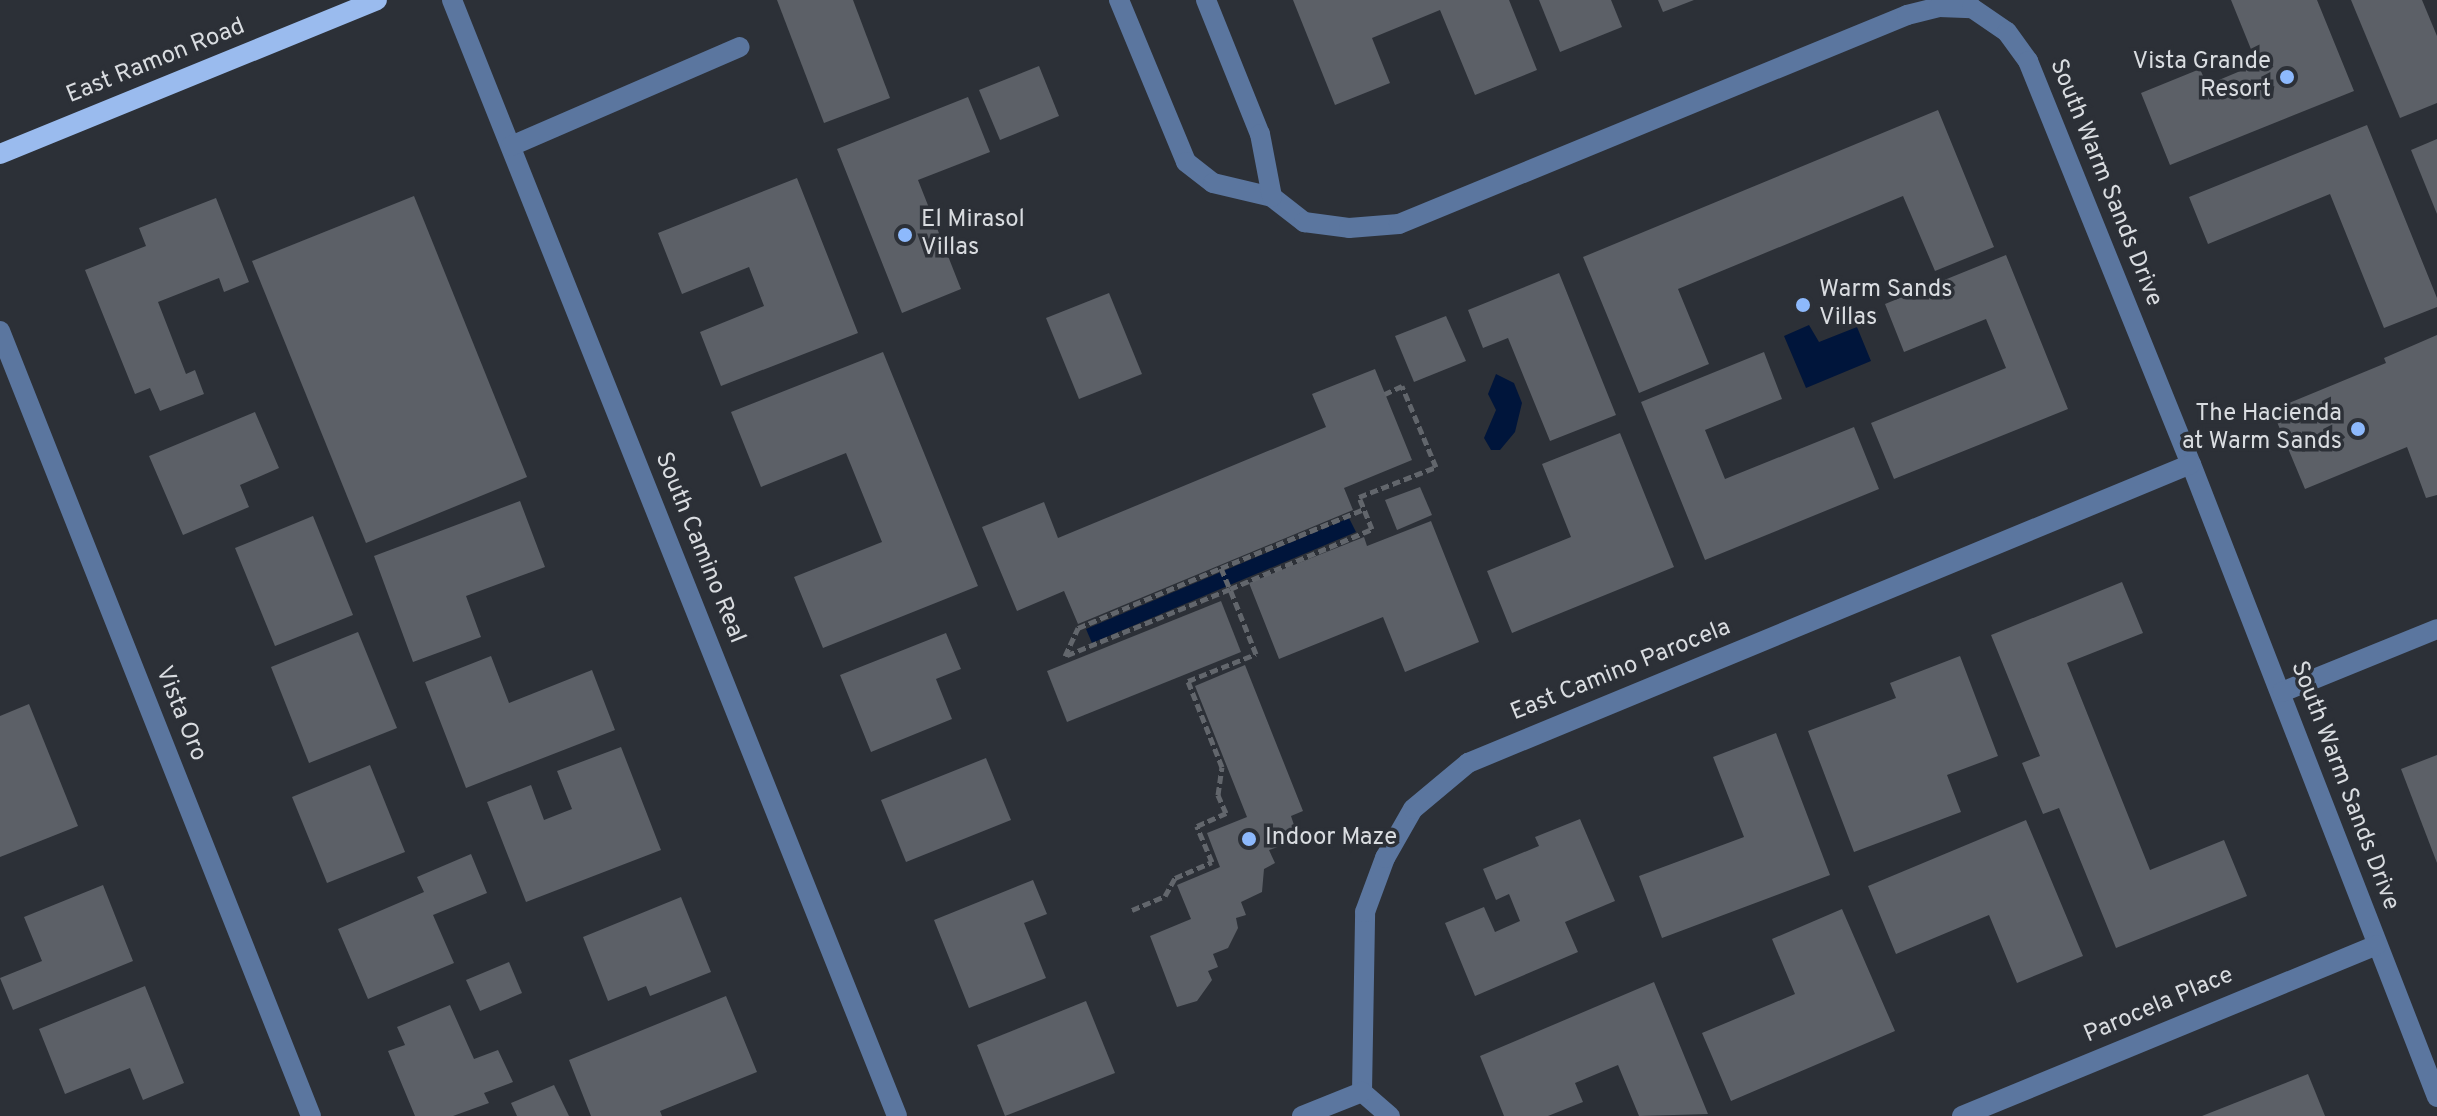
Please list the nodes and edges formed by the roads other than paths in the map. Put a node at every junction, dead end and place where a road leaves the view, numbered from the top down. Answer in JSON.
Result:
{"nodes":[{"id":1,"x":377,"y":0,"type":"edge"},
{"id":2,"x":452,"y":0,"type":"edge"},
{"id":3,"x":1119,"y":0,"type":"edge"},
{"id":4,"x":1206,"y":0,"type":"edge"},
{"id":5,"x":1974,"y":4,"type":"edge"},
{"id":6,"x":740,"y":47,"type":"dead end"},
{"id":7,"x":511,"y":146,"type":"junction"},
{"id":8,"x":0,"y":154,"type":"edge"},
{"id":9,"x":1272,"y":197,"type":"junction"},
{"id":10,"x":0,"y":331,"type":"edge"},
{"id":11,"x":2191,"y":464,"type":"junction"},
{"id":12,"x":2437,"y":629,"type":"edge"},
{"id":13,"x":2282,"y":692,"type":"junction"},
{"id":14,"x":2376,"y":945,"type":"junction"},
{"id":15,"x":1362,"y":1092,"type":"junction"},
{"id":16,"x":2437,"y":1097,"type":"edge"},
{"id":17,"x":311,"y":1116,"type":"edge"},
{"id":18,"x":897,"y":1116,"type":"edge"},
{"id":19,"x":1302,"y":1116,"type":"edge"},
{"id":20,"x":1390,"y":1116,"type":"edge"},
{"id":21,"x":1962,"y":1116,"type":"edge"}],
"edges":[{"from":1,"to":8,"type":"main road","name":"East Ramon Road"},
{"from":2,"to":7,"type":"street","name":"South Camino Real"},
{"from":3,"to":9,"type":"street","name":"South Warm Sands Drive"},
{"from":4,"to":9,"type":"street"},
{"from":5,"to":9,"type":"street","name":"South Warm Sands Drive"},
{"from":5,"to":11,"type":"street","name":"South Warm Sands Drive"},
{"from":6,"to":7,"type":"street"},
{"from":7,"to":18,"type":"street","name":"South Camino Real"},
{"from":10,"to":17,"type":"street","name":"Vista Oro"},
{"from":11,"to":13,"type":"street","name":"South Warm Sands Drive"},
{"from":11,"to":15,"type":"street","name":"East Camino Parocela"},
{"from":12,"to":13,"type":"street"},
{"from":13,"to":14,"type":"street","name":"South Warm Sands Drive"},
{"from":14,"to":16,"type":"street","name":"South Warm Sands Drive"},
{"from":14,"to":21,"type":"street","name":"Parocela Place"},
{"from":15,"to":19,"type":"street"},
{"from":15,"to":20,"type":"street"}]}
